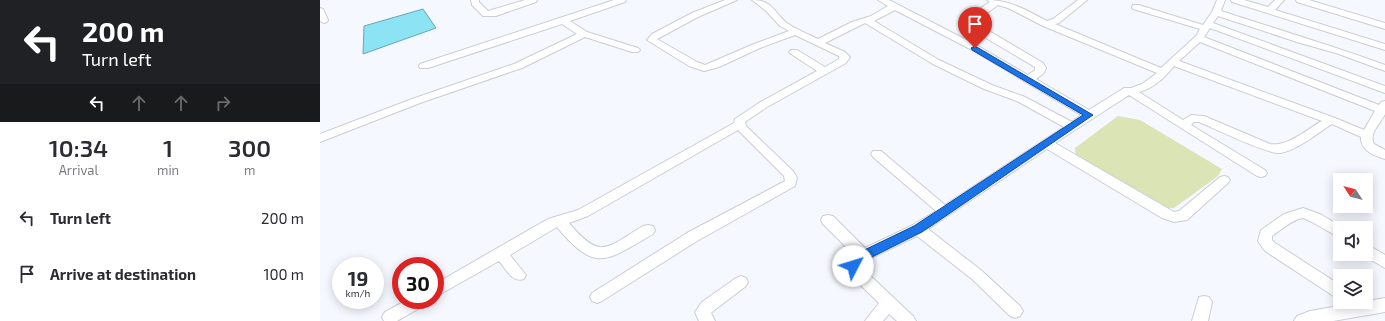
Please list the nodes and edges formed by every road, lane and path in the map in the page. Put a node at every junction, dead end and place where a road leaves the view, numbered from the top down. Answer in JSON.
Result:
{"nodes":[{"id":1,"x":475,"y":0,"type":"edge"},
{"id":2,"x":533,"y":0,"type":"edge"},
{"id":3,"x":622,"y":0,"type":"edge"},
{"id":4,"x":733,"y":0,"type":"edge"},
{"id":5,"x":756,"y":0,"type":"edge"},
{"id":6,"x":882,"y":0,"type":"edge"},
{"id":7,"x":1083,"y":0,"type":"edge"},
{"id":8,"x":1221,"y":0,"type":"edge"},
{"id":9,"x":1235,"y":0,"type":"edge"},
{"id":10,"x":1280,"y":0,"type":"edge"},
{"id":11,"x":1300,"y":0,"type":"edge"},
{"id":12,"x":994,"y":1,"type":"edge"},
{"id":13,"x":895,"y":6,"type":"junction"},
{"id":14,"x":1136,"y":7,"type":"dead end"},
{"id":15,"x":320,"y":11,"type":"edge"},
{"id":16,"x":1269,"y":11,"type":"junction"},
{"id":17,"x":1216,"y":12,"type":"junction"},
{"id":18,"x":1353,"y":16,"type":"junction"},
{"id":19,"x":324,"y":20,"type":"dead end"},
{"id":20,"x":866,"y":20,"type":"junction"},
{"id":21,"x":564,"y":21,"type":"junction"},
{"id":22,"x":1046,"y":24,"type":"junction"},
{"id":23,"x":1206,"y":26,"type":"junction"},
{"id":24,"x":1385,"y":26,"type":"edge"},
{"id":25,"x":796,"y":32,"type":"junction"},
{"id":26,"x":584,"y":34,"type":"junction"},
{"id":27,"x":1344,"y":34,"type":"junction"},
{"id":28,"x":1199,"y":38,"type":"junction"},
{"id":29,"x":818,"y":43,"type":"junction"},
{"id":30,"x":1385,"y":47,"type":"edge"},
{"id":31,"x":635,"y":50,"type":"dead end"},
{"id":32,"x":794,"y":52,"type":"dead end"},
{"id":33,"x":1172,"y":62,"type":"junction"},
{"id":34,"x":424,"y":66,"type":"dead end"},
{"id":35,"x":1385,"y":68,"type":"edge"},
{"id":36,"x":824,"y":71,"type":"junction"},
{"id":37,"x":1163,"y":72,"type":"junction"},
{"id":38,"x":1028,"y":80,"type":"junction"},
{"id":39,"x":1128,"y":90,"type":"junction"},
{"id":40,"x":1385,"y":90,"type":"edge"},
{"id":41,"x":1384,"y":108,"type":"edge"},
{"id":42,"x":1089,"y":115,"type":"junction"},
{"id":43,"x":1331,"y":120,"type":"junction"},
{"id":44,"x":740,"y":124,"type":"junction"},
{"id":45,"x":1184,"y":125,"type":"junction"},
{"id":46,"x":1071,"y":126,"type":"junction"},
{"id":47,"x":1366,"y":135,"type":"junction"},
{"id":48,"x":320,"y":138,"type":"edge"},
{"id":49,"x":1046,"y":143,"type":"junction"},
{"id":50,"x":877,"y":154,"type":"dead end"},
{"id":51,"x":1385,"y":155,"type":"edge"},
{"id":52,"x":1261,"y":173,"type":"dead end"},
{"id":53,"x":1224,"y":180,"type":"dead end"},
{"id":54,"x":945,"y":212,"type":"junction"},
{"id":55,"x":828,"y":220,"type":"dead end"},
{"id":56,"x":559,"y":221,"type":"junction"},
{"id":57,"x":1333,"y":228,"type":"edge"},
{"id":58,"x":918,"y":229,"type":"junction"},
{"id":59,"x":648,"y":230,"type":"dead end"},
{"id":60,"x":500,"y":253,"type":"junction"},
{"id":61,"x":1373,"y":254,"type":"edge"},
{"id":62,"x":864,"y":256,"type":"junction"},
{"id":63,"x":1385,"y":262,"type":"edge"},
{"id":64,"x":518,"y":275,"type":"dead end"},
{"id":65,"x":741,"y":282,"type":"dead end"},
{"id":66,"x":444,"y":286,"type":"edge"},
{"id":67,"x":1333,"y":289,"type":"edge"},
{"id":68,"x":597,"y":297,"type":"dead end"},
{"id":69,"x":887,"y":302,"type":"junction"},
{"id":70,"x":1204,"y":302,"type":"dead end"},
{"id":71,"x":1373,"y":305,"type":"edge"},
{"id":72,"x":1385,"y":305,"type":"edge"},
{"id":73,"x":404,"y":309,"type":"edge"},
{"id":74,"x":1346,"y":309,"type":"edge"},
{"id":75,"x":1015,"y":311,"type":"dead end"},
{"id":76,"x":390,"y":317,"type":"dead end"},
{"id":77,"x":707,"y":321,"type":"edge"},
{"id":78,"x":873,"y":321,"type":"edge"},
{"id":79,"x":908,"y":321,"type":"edge"},
{"id":80,"x":1200,"y":321,"type":"edge"},
{"id":81,"x":1302,"y":321,"type":"edge"}],
"edges":[{"from":1,"to":2,"type":"street"},
{"from":3,"to":21,"type":"street"},
{"from":4,"to":25,"type":"street"},
{"from":5,"to":25,"type":"street"},
{"from":6,"to":13,"type":"street"},
{"from":7,"to":22,"type":"street"},
{"from":8,"to":17,"type":"street"},
{"from":9,"to":16,"type":"street"},
{"from":10,"to":16,"type":"street"},
{"from":11,"to":18,"type":"street"},
{"from":12,"to":22,"type":"street"},
{"from":12,"to":38,"type":"street"},
{"from":13,"to":20,"type":"street"},
{"from":13,"to":38,"type":"street"},
{"from":14,"to":23,"type":"street"},
{"from":15,"to":19,"type":"street"},
{"from":16,"to":27,"type":"street"},
{"from":17,"to":23,"type":"street"},
{"from":17,"to":35,"type":"street"},
{"from":18,"to":24,"type":"street"},
{"from":18,"to":27,"type":"street"},
{"from":20,"to":29,"type":"street"},
{"from":20,"to":46,"type":"street"},
{"from":21,"to":26,"type":"street"},
{"from":21,"to":34,"type":"street"},
{"from":22,"to":37,"type":"street"},
{"from":23,"to":28,"type":"street"},
{"from":23,"to":40,"type":"street"},
{"from":25,"to":29,"type":"street"},
{"from":26,"to":31,"type":"street"},
{"from":26,"to":48,"type":"street"},
{"from":27,"to":30,"type":"street"},
{"from":28,"to":33,"type":"street"},
{"from":28,"to":41,"type":"street"},
{"from":29,"to":36,"type":"street"},
{"from":32,"to":36,"type":"street"},
{"from":33,"to":37,"type":"street"},
{"from":33,"to":43,"type":"street"},
{"from":36,"to":44,"type":"street"},
{"from":37,"to":39,"type":"street"},
{"from":38,"to":42,"type":"street"},
{"from":39,"to":42,"type":"street"},
{"from":39,"to":45,"type":"street"},
{"from":41,"to":47,"type":"street"},
{"from":42,"to":46,"type":"street"},
{"from":43,"to":45,"type":"street"},
{"from":43,"to":47,"type":"street"},
{"from":44,"to":56,"type":"street"},
{"from":44,"to":68,"type":"street"},
{"from":45,"to":52,"type":"street"},
{"from":46,"to":49,"type":"street"},
{"from":47,"to":51,"type":"street"},
{"from":49,"to":53,"type":"street"},
{"from":49,"to":54,"type":"street"},
{"from":50,"to":54,"type":"street"},
{"from":54,"to":58,"type":"street"},
{"from":55,"to":62,"type":"street"},
{"from":56,"to":59,"type":"street"},
{"from":56,"to":60,"type":"street"},
{"from":57,"to":67,"type":"street"},
{"from":58,"to":62,"type":"street"},
{"from":58,"to":75,"type":"street"},
{"from":60,"to":64,"type":"street"},
{"from":60,"to":66,"type":"street"},
{"from":61,"to":63,"type":"street"},
{"from":62,"to":69,"type":"street"},
{"from":65,"to":77,"type":"street"},
{"from":69,"to":78,"type":"street"},
{"from":69,"to":79,"type":"street"},
{"from":70,"to":80,"type":"street"},
{"from":71,"to":72,"type":"street"},
{"from":73,"to":76,"type":"street"},
{"from":74,"to":81,"type":"street"}]}
